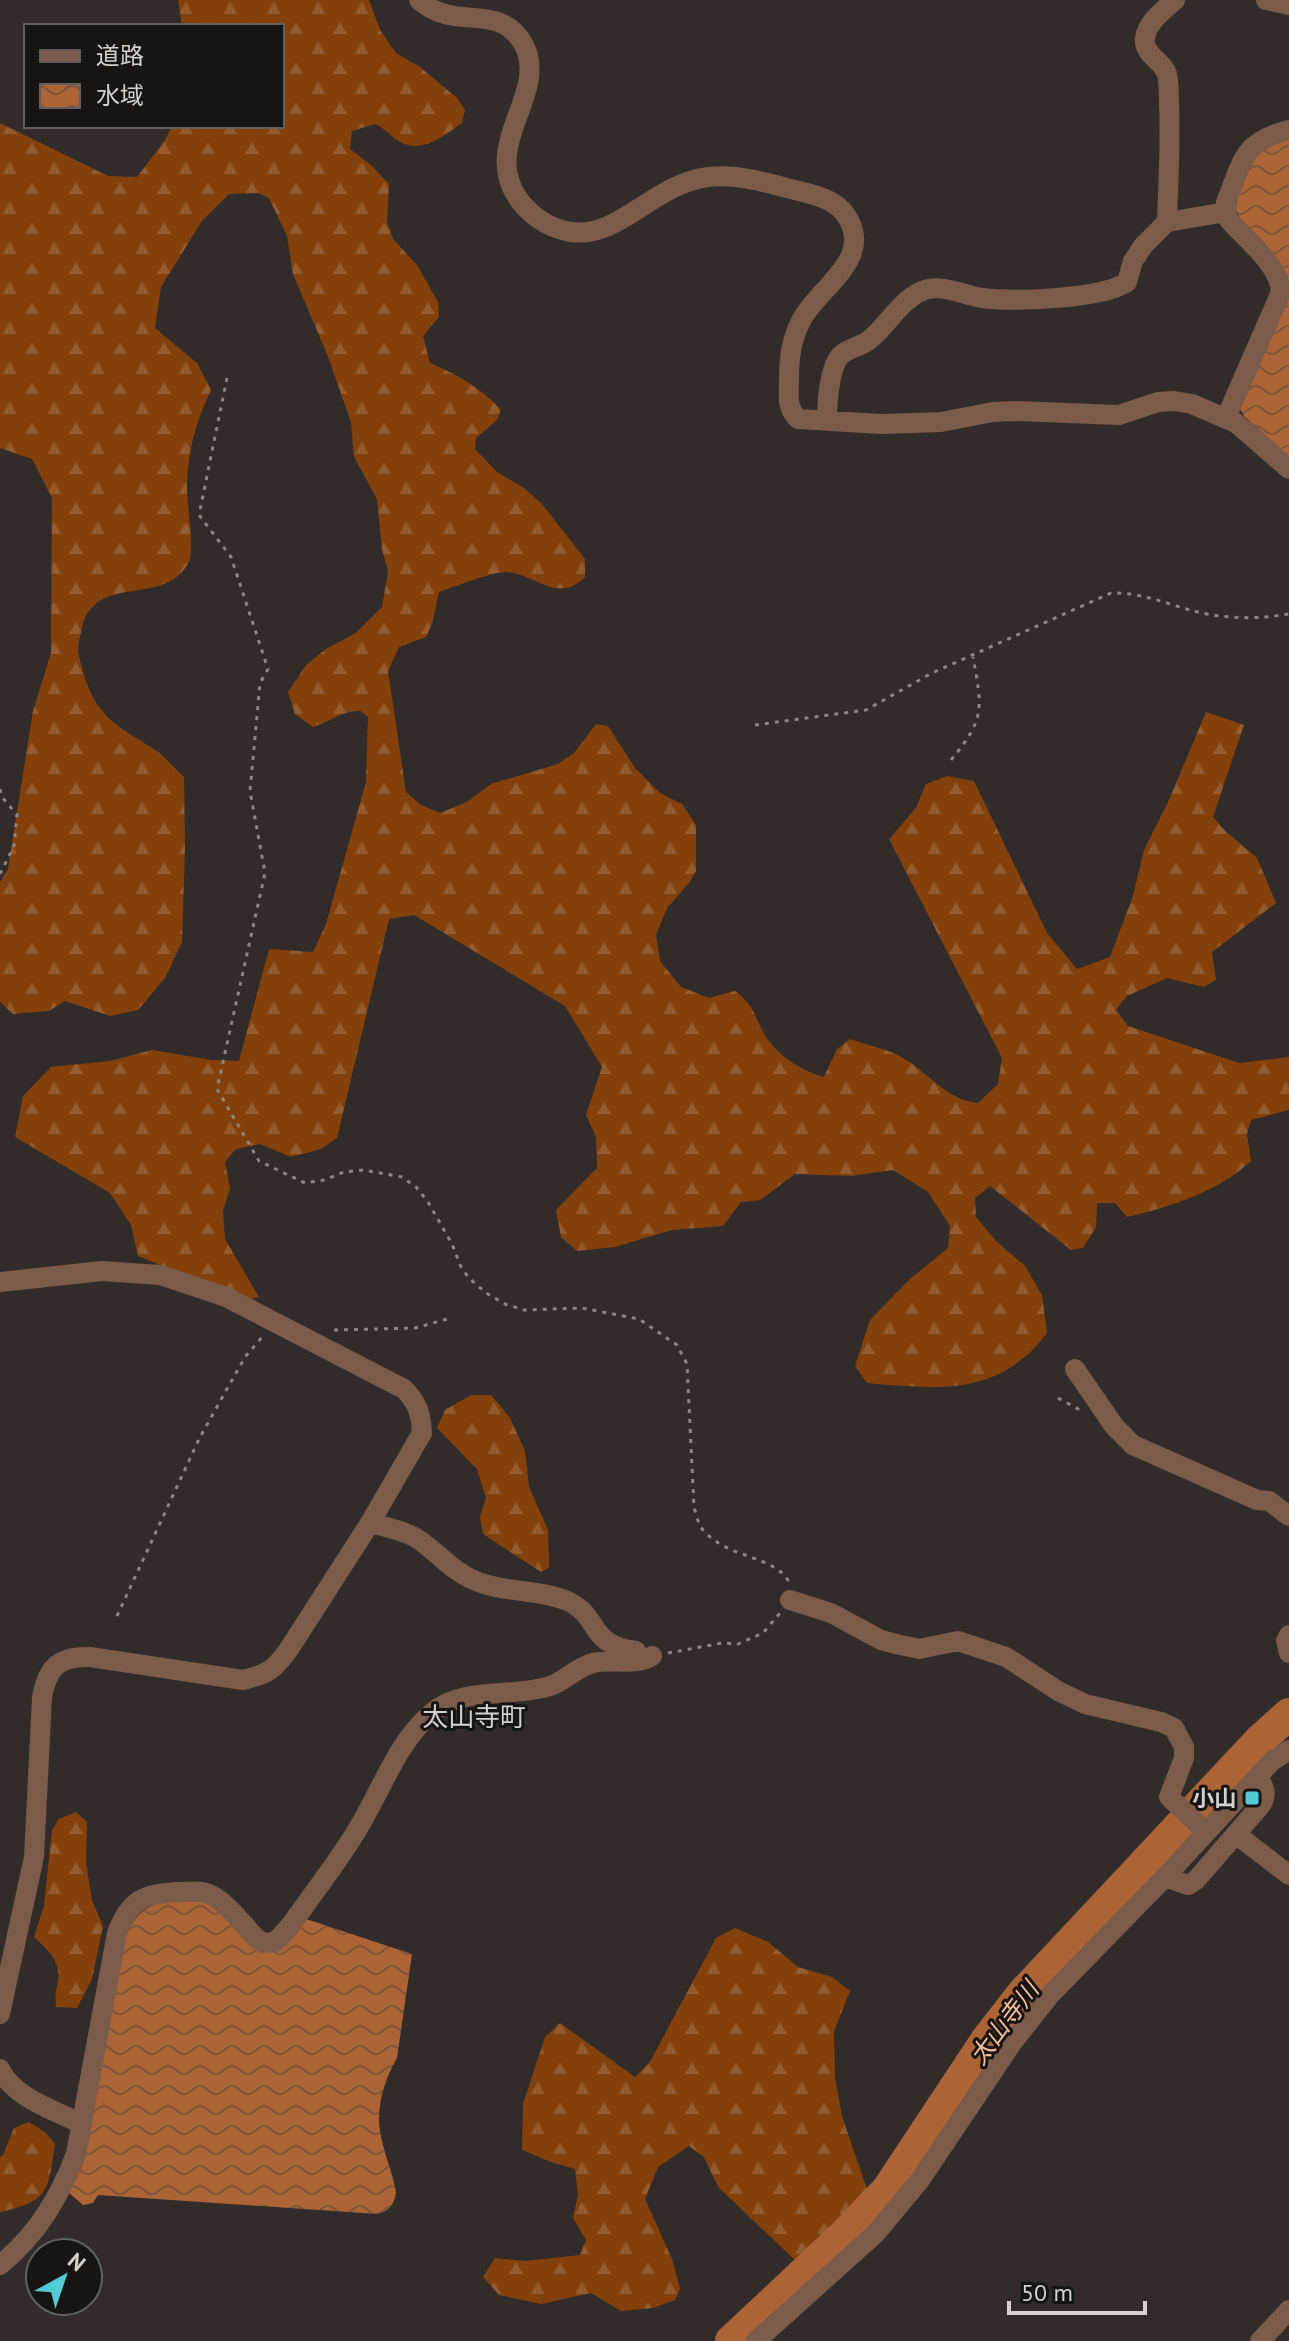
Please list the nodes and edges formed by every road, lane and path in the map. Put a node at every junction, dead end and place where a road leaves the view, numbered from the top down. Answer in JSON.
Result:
{"nodes":[{"id":1,"x":419,"y":0,"type":"edge"},
{"id":2,"x":1175,"y":0,"type":"edge"},
{"id":3,"x":1266,"y":0,"type":"edge"},
{"id":4,"x":1289,"y":5,"type":"edge"},
{"id":5,"x":1289,"y":130,"type":"edge"},
{"id":6,"x":1226,"y":212,"type":"junction"},
{"id":7,"x":1167,"y":222,"type":"junction"},
{"id":8,"x":227,"y":378,"type":"dead end"},
{"id":9,"x":1226,"y":418,"type":"junction"},
{"id":10,"x":827,"y":421,"type":"junction"},
{"id":11,"x":1289,"y":469,"type":"edge"},
{"id":12,"x":1289,"y":614,"type":"edge"},
{"id":13,"x":973,"y":657,"type":"junction"},
{"id":14,"x":755,"y":725,"type":"dead end"},
{"id":15,"x":951,"y":760,"type":"dead end"},
{"id":16,"x":0,"y":789,"type":"edge"},
{"id":17,"x":0,"y":874,"type":"edge"},
{"id":18,"x":0,"y":1282,"type":"edge"},
{"id":19,"x":451,"y":1318,"type":"dead end"},
{"id":20,"x":334,"y":1330,"type":"dead end"},
{"id":21,"x":263,"y":1335,"type":"dead end"},
{"id":22,"x":1075,"y":1369,"type":"dead end"},
{"id":23,"x":1289,"y":1516,"type":"edge"},
{"id":24,"x":370,"y":1523,"type":"junction"},
{"id":25,"x":790,"y":1600,"type":"junction"},
{"id":26,"x":117,"y":1616,"type":"dead end"},
{"id":27,"x":1289,"y":1635,"type":"edge"},
{"id":28,"x":1289,"y":1653,"type":"edge"},
{"id":29,"x":652,"y":1656,"type":"junction"},
{"id":30,"x":1289,"y":1750,"type":"edge"},
{"id":31,"x":1258,"y":1776,"type":"junction"},
{"id":32,"x":1196,"y":1824,"type":"junction"},
{"id":33,"x":1237,"y":1835,"type":"junction"},
{"id":34,"x":1289,"y":1875,"type":"edge"},
{"id":35,"x":1165,"y":1877,"type":"junction"},
{"id":36,"x":0,"y":2014,"type":"edge"},
{"id":37,"x":0,"y":2069,"type":"edge"},
{"id":38,"x":82,"y":2124,"type":"junction"},
{"id":39,"x":0,"y":2265,"type":"edge"},
{"id":40,"x":1289,"y":2310,"type":"edge"},
{"id":41,"x":756,"y":2341,"type":"edge"},
{"id":42,"x":1260,"y":2341,"type":"edge"}],
"edges":[{"from":1,"to":10,"type":"street"},
{"from":2,"to":7,"type":"street"},
{"from":3,"to":4,"type":"street"},
{"from":5,"to":6,"type":"street"},
{"from":6,"to":7,"type":"street"},
{"from":6,"to":9,"type":"street"},
{"from":7,"to":10,"type":"street"},
{"from":8,"to":25,"type":"path"},
{"from":9,"to":10,"type":"street"},
{"from":9,"to":11,"type":"street"},
{"from":12,"to":13,"type":"path"},
{"from":13,"to":14,"type":"path"},
{"from":13,"to":15,"type":"path"},
{"from":16,"to":17,"type":"path"},
{"from":18,"to":24,"type":"street"},
{"from":19,"to":20,"type":"path"},
{"from":21,"to":26,"type":"path"},
{"from":22,"to":23,"type":"street"},
{"from":24,"to":29,"type":"street"},
{"from":24,"to":36,"type":"street"},
{"from":25,"to":29,"type":"path"},
{"from":25,"to":32,"type":"street"},
{"from":27,"to":28,"type":"street"},
{"from":29,"to":38,"type":"street"},
{"from":30,"to":31,"type":"street"},
{"from":31,"to":32,"type":"street"},
{"from":31,"to":33,"type":"street"},
{"from":32,"to":35,"type":"street"},
{"from":33,"to":34,"type":"street"},
{"from":33,"to":35,"type":"street"},
{"from":35,"to":41,"type":"street"},
{"from":37,"to":38,"type":"street"},
{"from":38,"to":39,"type":"street"},
{"from":40,"to":42,"type":"street"}]}
